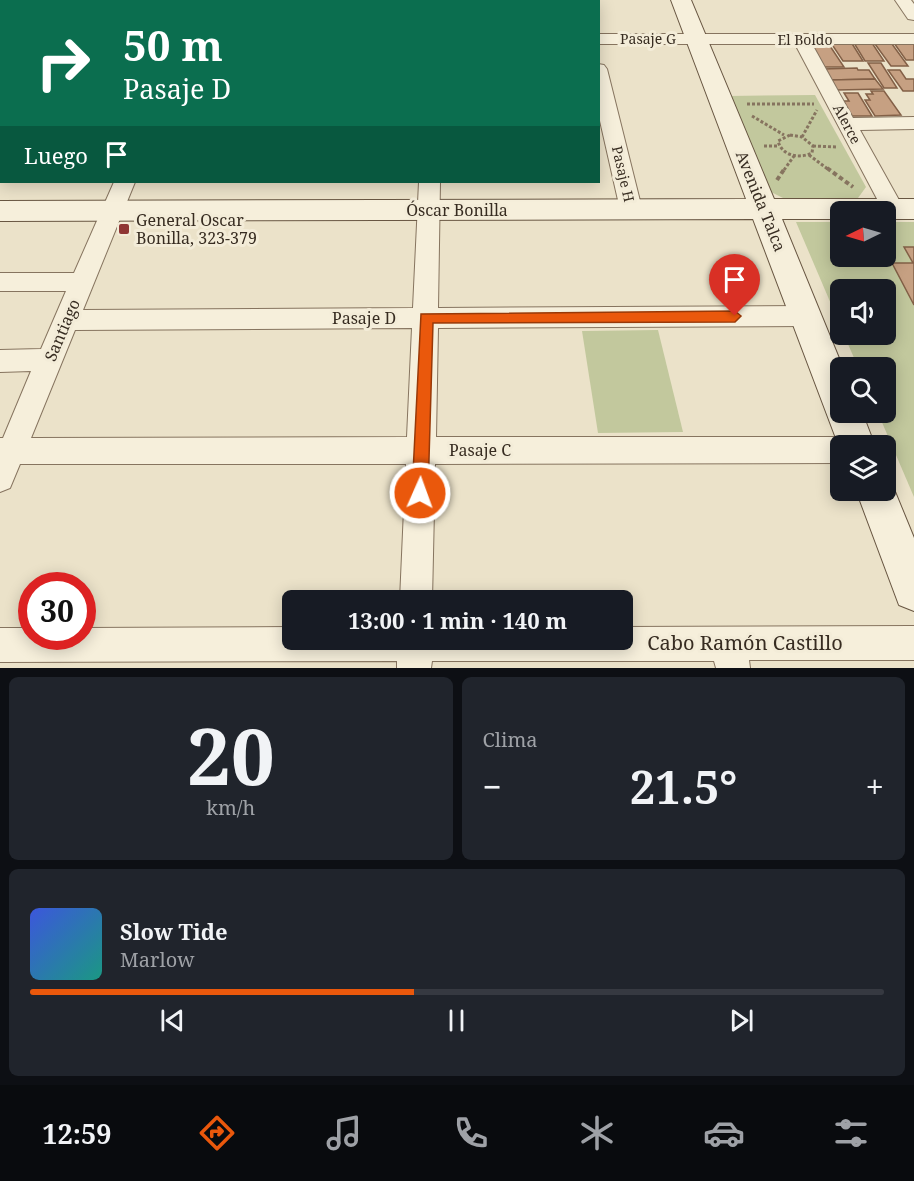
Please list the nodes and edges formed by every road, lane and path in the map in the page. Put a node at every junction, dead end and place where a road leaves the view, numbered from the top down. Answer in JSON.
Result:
{"nodes":[{"id":1,"x":681,"y":0,"type":"edge"},
{"id":2,"x":903,"y":0,"type":"edge"},
{"id":3,"x":914,"y":15,"type":"edge"},
{"id":4,"x":600,"y":39,"type":"edge"},
{"id":5,"x":914,"y":39,"type":"edge"},
{"id":6,"x":697,"y":40,"type":"junction"},
{"id":7,"x":801,"y":40,"type":"junction"},
{"id":8,"x":600,"y":77,"type":"edge"},
{"id":9,"x":742,"y":104,"type":"dead end"},
{"id":10,"x":749,"y":114,"type":"dead end"},
{"id":11,"x":914,"y":123,"type":"edge"},
{"id":12,"x":847,"y":124,"type":"junction"},
{"id":13,"x":785,"y":136,"type":"junction"},
{"id":14,"x":802,"y":137,"type":"junction"},
{"id":15,"x":809,"y":155,"type":"junction"},
{"id":16,"x":124,"y":183,"type":"edge"},
{"id":17,"x":430,"y":183,"type":"edge"},
{"id":18,"x":876,"y":201,"type":"edge"},
{"id":19,"x":888,"y":201,"type":"edge"},
{"id":20,"x":631,"y":209,"type":"junction"},
{"id":21,"x":764,"y":209,"type":"junction"},
{"id":22,"x":830,"y":209,"type":"edge"},
{"id":23,"x":430,"y":210,"type":"junction"},
{"id":24,"x":0,"y":211,"type":"edge"},
{"id":25,"x":112,"y":211,"type":"junction"},
{"id":26,"x":0,"y":282,"type":"edge"},
{"id":27,"x":81,"y":282,"type":"junction"},
{"id":28,"x":806,"y":316,"type":"junction"},
{"id":29,"x":426,"y":318,"type":"junction"},
{"id":30,"x":66,"y":320,"type":"junction"},
{"id":31,"x":49,"y":360,"type":"junction"},
{"id":32,"x":0,"y":361,"type":"edge"},
{"id":33,"x":830,"y":377,"type":"edge"},
{"id":34,"x":421,"y":450,"type":"junction"},
{"id":35,"x":830,"y":450,"type":"edge"},
{"id":36,"x":6,"y":451,"type":"edge"},
{"id":37,"x":0,"y":478,"type":"edge"},
{"id":38,"x":879,"y":501,"type":"edge"},
{"id":39,"x":416,"y":590,"type":"edge"},
{"id":40,"x":914,"y":590,"type":"edge"},
{"id":41,"x":914,"y":643,"type":"edge"},
{"id":42,"x":0,"y":645,"type":"edge"},
{"id":43,"x":282,"y":648,"type":"edge"},
{"id":44,"x":414,"y":650,"type":"edge"},
{"id":45,"x":730,"y":656,"type":"edge"}],
"edges":[{"from":1,"to":6,"type":"street","name":"Avenida Talca"},
{"from":2,"to":3,"type":"street"},
{"from":4,"to":6,"type":"street","name":"Pasaje G"},
{"from":5,"to":7,"type":"street","name":"El Boldo"},
{"from":6,"to":7,"type":"street","name":"El Boldo"},
{"from":6,"to":21,"type":"street","name":"Avenida Talca"},
{"from":7,"to":12,"type":"street","name":"Alerce"},
{"from":8,"to":20,"type":"street","name":"Pasaje H"},
{"from":9,"to":14,"type":"path"},
{"from":10,"to":13,"type":"path"},
{"from":11,"to":12,"type":"street"},
{"from":12,"to":19,"type":"street","name":"Alerce"},
{"from":13,"to":14,"type":"path"},
{"from":13,"to":15,"type":"path"},
{"from":14,"to":15,"type":"path"},
{"from":15,"to":18,"type":"path"},
{"from":16,"to":25,"type":"street","name":"Santiago"},
{"from":17,"to":23,"type":"street"},
{"from":20,"to":21,"type":"street","name":"Óscar Bonilla"},
{"from":20,"to":23,"type":"street","name":"Óscar Bonilla"},
{"from":21,"to":22,"type":"street","name":"Óscar Bonilla"},
{"from":21,"to":28,"type":"street","name":"Avenida Talca"},
{"from":23,"to":25,"type":"street","name":"Óscar Bonilla"},
{"from":23,"to":29,"type":"street"},
{"from":24,"to":25,"type":"street","name":"Óscar Bonilla"},
{"from":25,"to":27,"type":"street","name":"Santiago"},
{"from":26,"to":27,"type":"street"},
{"from":27,"to":30,"type":"street","name":"Santiago"},
{"from":28,"to":29,"type":"street","name":"Pasaje D"},
{"from":28,"to":33,"type":"street","name":"Avenida Talca"},
{"from":29,"to":30,"type":"street","name":"Pasaje D"},
{"from":29,"to":34,"type":"street"},
{"from":30,"to":31,"type":"street","name":"Santiago"},
{"from":31,"to":32,"type":"street"},
{"from":31,"to":36,"type":"street","name":"Santiago"},
{"from":34,"to":35,"type":"street","name":"Pasaje C"},
{"from":34,"to":36,"type":"street","name":"Pasaje C"},
{"from":34,"to":39,"type":"street"},
{"from":36,"to":37,"type":"street","name":"Santiago"},
{"from":38,"to":40,"type":"street"},
{"from":41,"to":45,"type":"street","name":"Cabo Ramón Castillo"},
{"from":42,"to":43,"type":"street","name":"Cabo Ramón Castillo"},
{"from":44,"to":45,"type":"street","name":"Cabo Ramón Castillo"}]}
